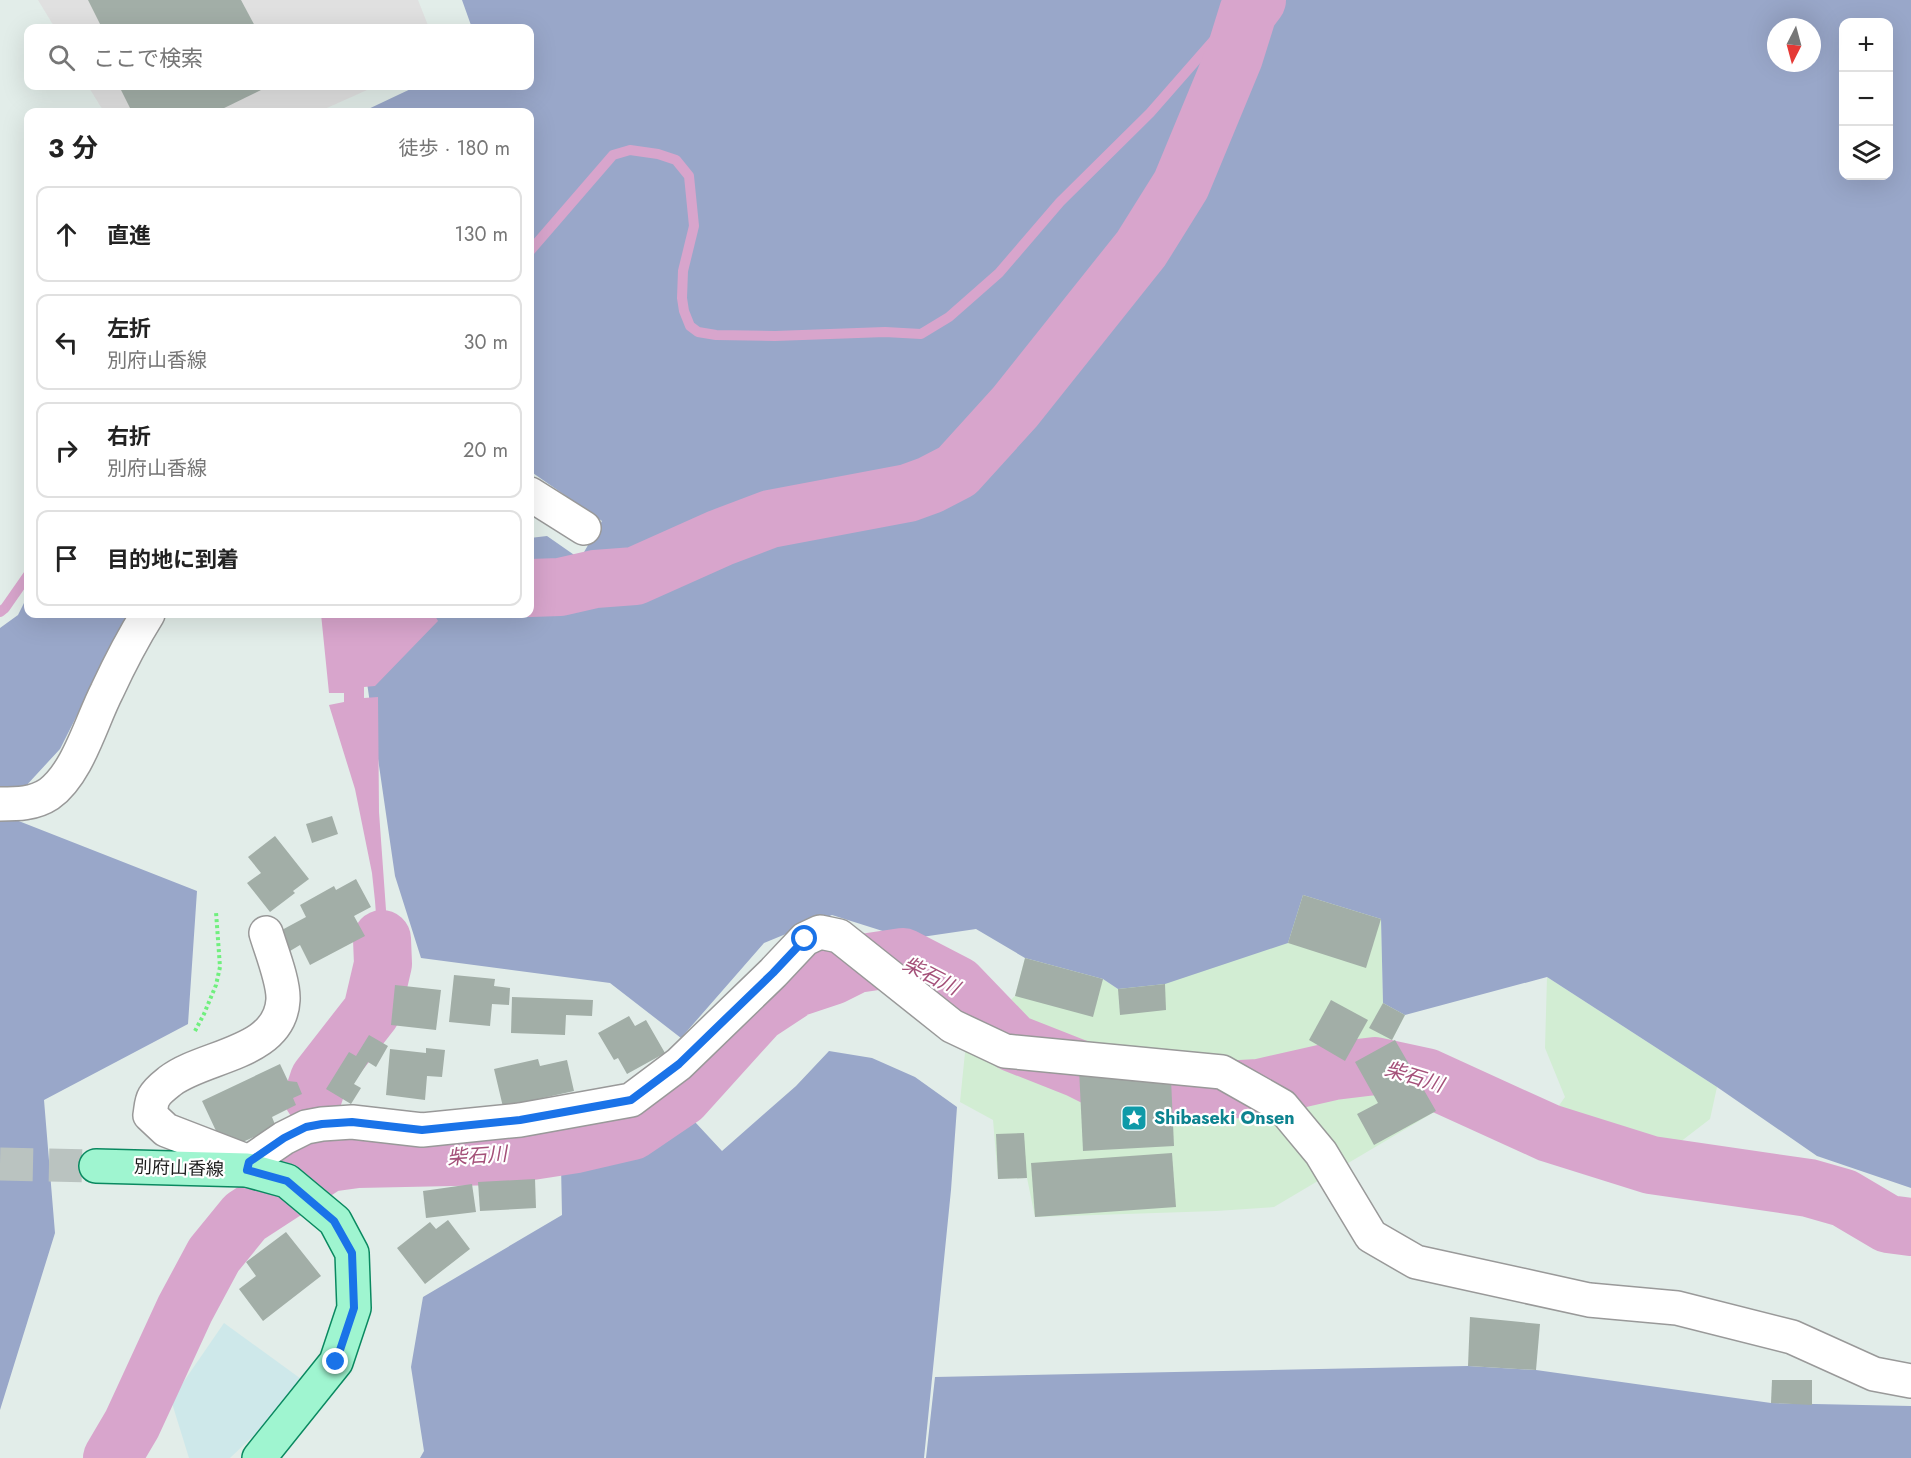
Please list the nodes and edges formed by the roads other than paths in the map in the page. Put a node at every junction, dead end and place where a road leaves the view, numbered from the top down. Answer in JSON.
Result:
{"nodes":[{"id":1,"x":534,"y":497,"type":"edge"},
{"id":2,"x":584,"y":528,"type":"dead end"},
{"id":3,"x":146,"y":618,"type":"edge"},
{"id":4,"x":0,"y":804,"type":"edge"},
{"id":5,"x":266,"y":933,"type":"dead end"},
{"id":6,"x":96,"y":1166,"type":"tunnel mouth"},
{"id":7,"x":248,"y":1166,"type":"junction"},
{"id":8,"x":1911,"y":1381,"type":"edge"},
{"id":9,"x":259,"y":1458,"type":"edge"}],
"edges":[{"from":1,"to":2,"type":"street"},
{"from":3,"to":4,"type":"street"},
{"from":5,"to":7,"type":"street"},
{"from":6,"to":7,"type":"main road","name":"別府山香線"},
{"from":7,"to":8,"type":"street"},
{"from":7,"to":9,"type":"main road","name":"別府山香線"}]}
